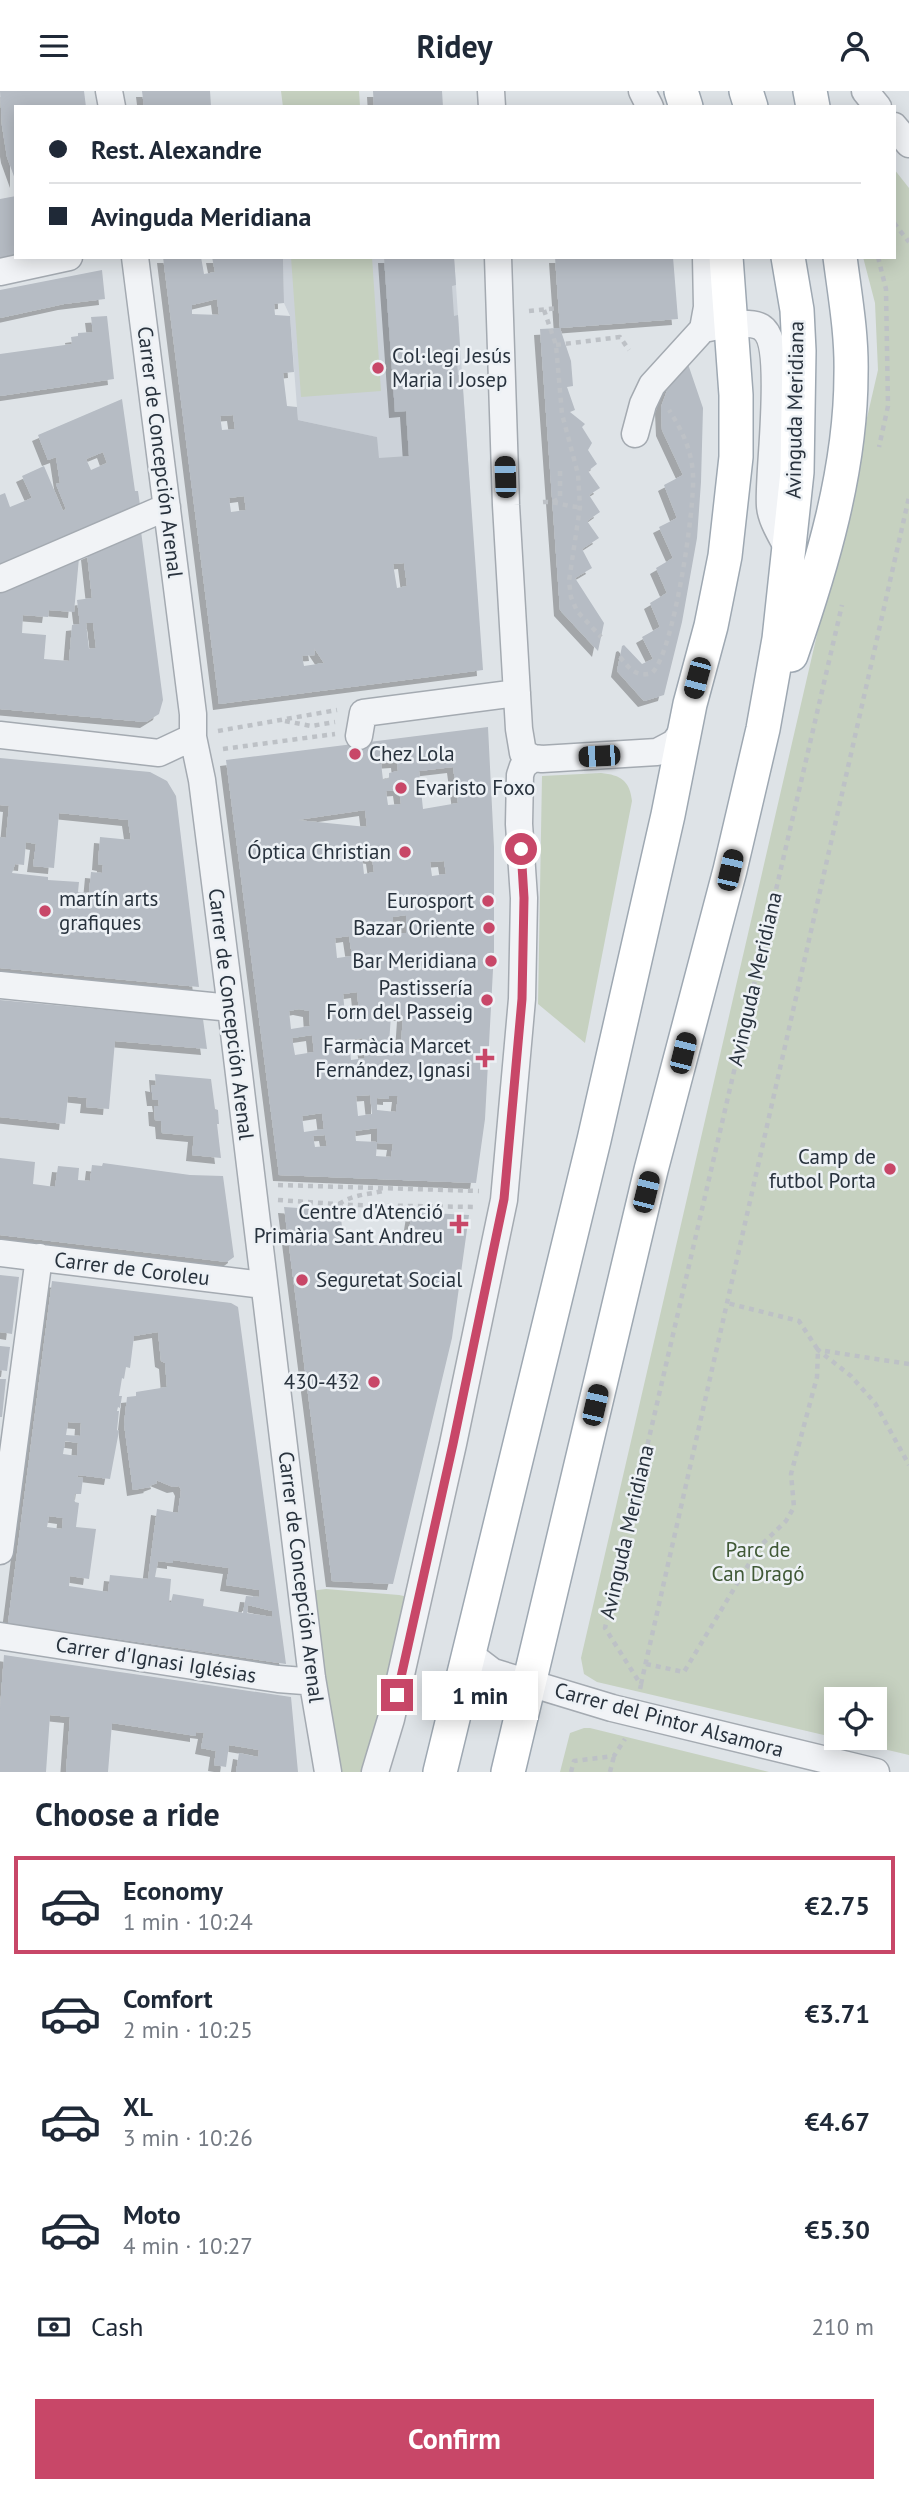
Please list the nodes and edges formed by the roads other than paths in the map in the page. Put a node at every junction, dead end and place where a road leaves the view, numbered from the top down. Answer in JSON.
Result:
{"nodes":[{"id":1,"x":865,"y":91,"type":"edge"},
{"id":2,"x":876,"y":105,"type":"edge"},
{"id":3,"x":896,"y":128,"type":"edge"},
{"id":4,"x":909,"y":144,"type":"edge"},
{"id":5,"x":60,"y":259,"type":"edge"},
{"id":6,"x":135,"y":259,"type":"edge"},
{"id":7,"x":498,"y":259,"type":"edge"},
{"id":8,"x":706,"y":259,"type":"edge"},
{"id":9,"x":726,"y":259,"type":"edge"},
{"id":10,"x":788,"y":259,"type":"edge"},
{"id":11,"x":840,"y":259,"type":"edge"},
{"id":12,"x":0,"y":272,"type":"edge"},
{"id":13,"x":717,"y":327,"type":"junction"},
{"id":14,"x":635,"y":434,"type":"dead end"},
{"id":15,"x":167,"y":507,"type":"junction"},
{"id":16,"x":789,"y":551,"type":"junction"},
{"id":17,"x":0,"y":579,"type":"edge"},
{"id":18,"x":517,"y":693,"type":"junction"},
{"id":19,"x":686,"y":727,"type":"junction"},
{"id":20,"x":763,"y":729,"type":"junction"},
{"id":21,"x":0,"y":735,"type":"edge"},
{"id":22,"x":359,"y":736,"type":"dead end"},
{"id":23,"x":193,"y":737,"type":"junction"},
{"id":24,"x":533,"y":758,"type":"junction"},
{"id":25,"x":0,"y":985,"type":"edge"},
{"id":26,"x":231,"y":1008,"type":"junction"},
{"id":27,"x":0,"y":1253,"type":"edge"},
{"id":28,"x":39,"y":1257,"type":"junction"},
{"id":29,"x":264,"y":1285,"type":"junction"},
{"id":30,"x":0,"y":1551,"type":"edge"},
{"id":31,"x":0,"y":1636,"type":"edge"},
{"id":32,"x":468,"y":1653,"type":"junction"},
{"id":33,"x":312,"y":1678,"type":"junction"},
{"id":34,"x":529,"y":1683,"type":"junction"},
{"id":35,"x":327,"y":1772,"type":"edge"},
{"id":36,"x":375,"y":1772,"type":"edge"},
{"id":37,"x":440,"y":1772,"type":"edge"},
{"id":38,"x":508,"y":1772,"type":"edge"},
{"id":39,"x":876,"y":1772,"type":"edge"}],
"edges":[{"from":1,"to":2,"type":"street"},
{"from":3,"to":4,"type":"street"},
{"from":5,"to":12,"type":"street"},
{"from":6,"to":15,"type":"street","name":"Carrer de Concepción Arenal"},
{"from":7,"to":18,"type":"street"},
{"from":8,"to":13,"type":"street"},
{"from":9,"to":13,"type":"main road"},
{"from":10,"to":16,"type":"main road","name":"Avinguda Meridiana"},
{"from":11,"to":20,"type":"main road","name":"Avinguda Meridiana"},
{"from":13,"to":14,"type":"street"},
{"from":13,"to":16,"type":"street"},
{"from":13,"to":19,"type":"main road"},
{"from":15,"to":17,"type":"street"},
{"from":15,"to":23,"type":"street","name":"Carrer de Concepción Arenal"},
{"from":16,"to":20,"type":"main road","name":"Avinguda Meridiana"},
{"from":18,"to":22,"type":"street"},
{"from":18,"to":24,"type":"street"},
{"from":19,"to":24,"type":"street"},
{"from":19,"to":32,"type":"main road"},
{"from":20,"to":34,"type":"main road","name":"Avinguda Meridiana"},
{"from":21,"to":23,"type":"street"},
{"from":23,"to":26,"type":"street","name":"Carrer de Concepción Arenal"},
{"from":24,"to":36,"type":"street"},
{"from":25,"to":26,"type":"street"},
{"from":26,"to":29,"type":"street","name":"Carrer de Concepción Arenal"},
{"from":27,"to":28,"type":"street","name":"Carrer de Coroleu"},
{"from":28,"to":29,"type":"street","name":"Carrer de Coroleu"},
{"from":28,"to":30,"type":"street"},
{"from":29,"to":33,"type":"street","name":"Carrer de Concepción Arenal"},
{"from":31,"to":33,"type":"street","name":"Carrer d'Ignasi Iglésias"},
{"from":32,"to":34,"type":"street","name":"Carrer del Pintor Alsamora"},
{"from":32,"to":37,"type":"main road"},
{"from":33,"to":35,"type":"street","name":"Carrer de Concepción Arenal"},
{"from":34,"to":38,"type":"main road","name":"Avinguda Meridiana"},
{"from":34,"to":39,"type":"street","name":"Carrer del Pintor Alsamora"}]}
